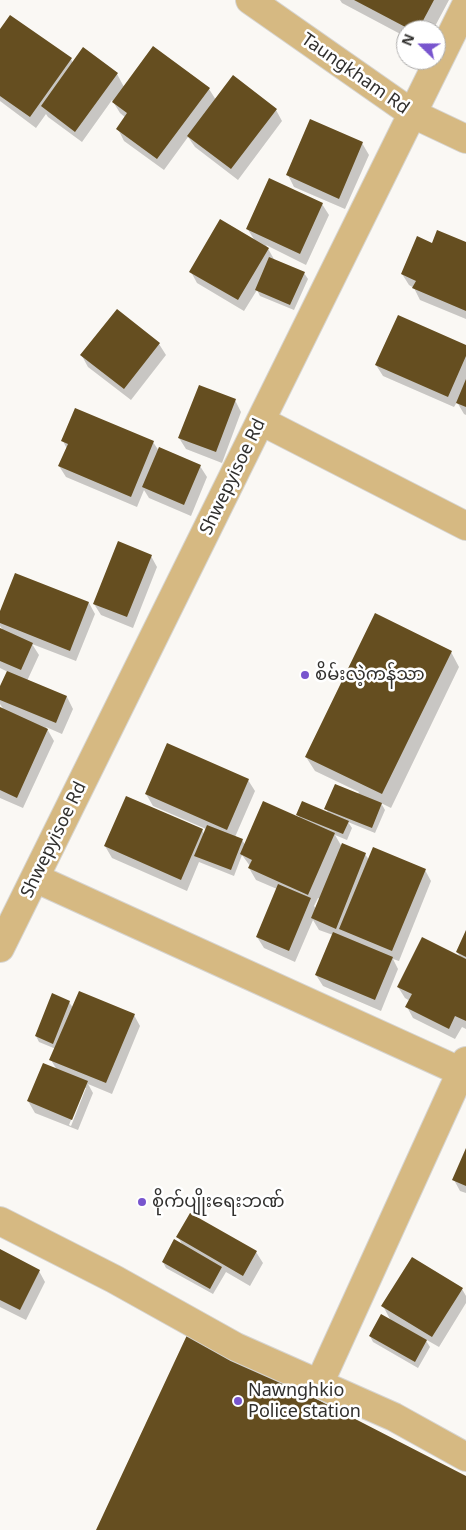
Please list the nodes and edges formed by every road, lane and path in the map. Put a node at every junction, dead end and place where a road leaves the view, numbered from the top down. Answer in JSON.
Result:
{"nodes":[{"id":1,"x":250,"y":0,"type":"edge"},
{"id":2,"x":466,"y":5,"type":"edge"},
{"id":3,"x":413,"y":114,"type":"junction"},
{"id":4,"x":466,"y":139,"type":"edge"},
{"id":5,"x":261,"y":421,"type":"junction"},
{"id":6,"x":466,"y":526,"type":"edge"},
{"id":7,"x":35,"y":878,"type":"junction"},
{"id":8,"x":0,"y":948,"type":"edge"},
{"id":9,"x":464,"y":1069,"type":"edge"},
{"id":10,"x":0,"y":1220,"type":"edge"},
{"id":11,"x":319,"y":1384,"type":"junction"},
{"id":12,"x":466,"y":1457,"type":"edge"}],
"edges":[{"from":1,"to":3,"type":"street","name":"Taungkham Rd"},
{"from":2,"to":3,"type":"street","name":"Shwepyisoe Rd"},
{"from":3,"to":4,"type":"street","name":"Taungkham Rd"},
{"from":3,"to":5,"type":"street","name":"Shwepyisoe Rd"},
{"from":5,"to":6,"type":"street"},
{"from":5,"to":7,"type":"street","name":"Shwepyisoe Rd"},
{"from":7,"to":8,"type":"street","name":"Shwepyisoe Rd"},
{"from":7,"to":9,"type":"street"},
{"from":9,"to":11,"type":"street"},
{"from":10,"to":11,"type":"street"},
{"from":11,"to":12,"type":"street"}]}
